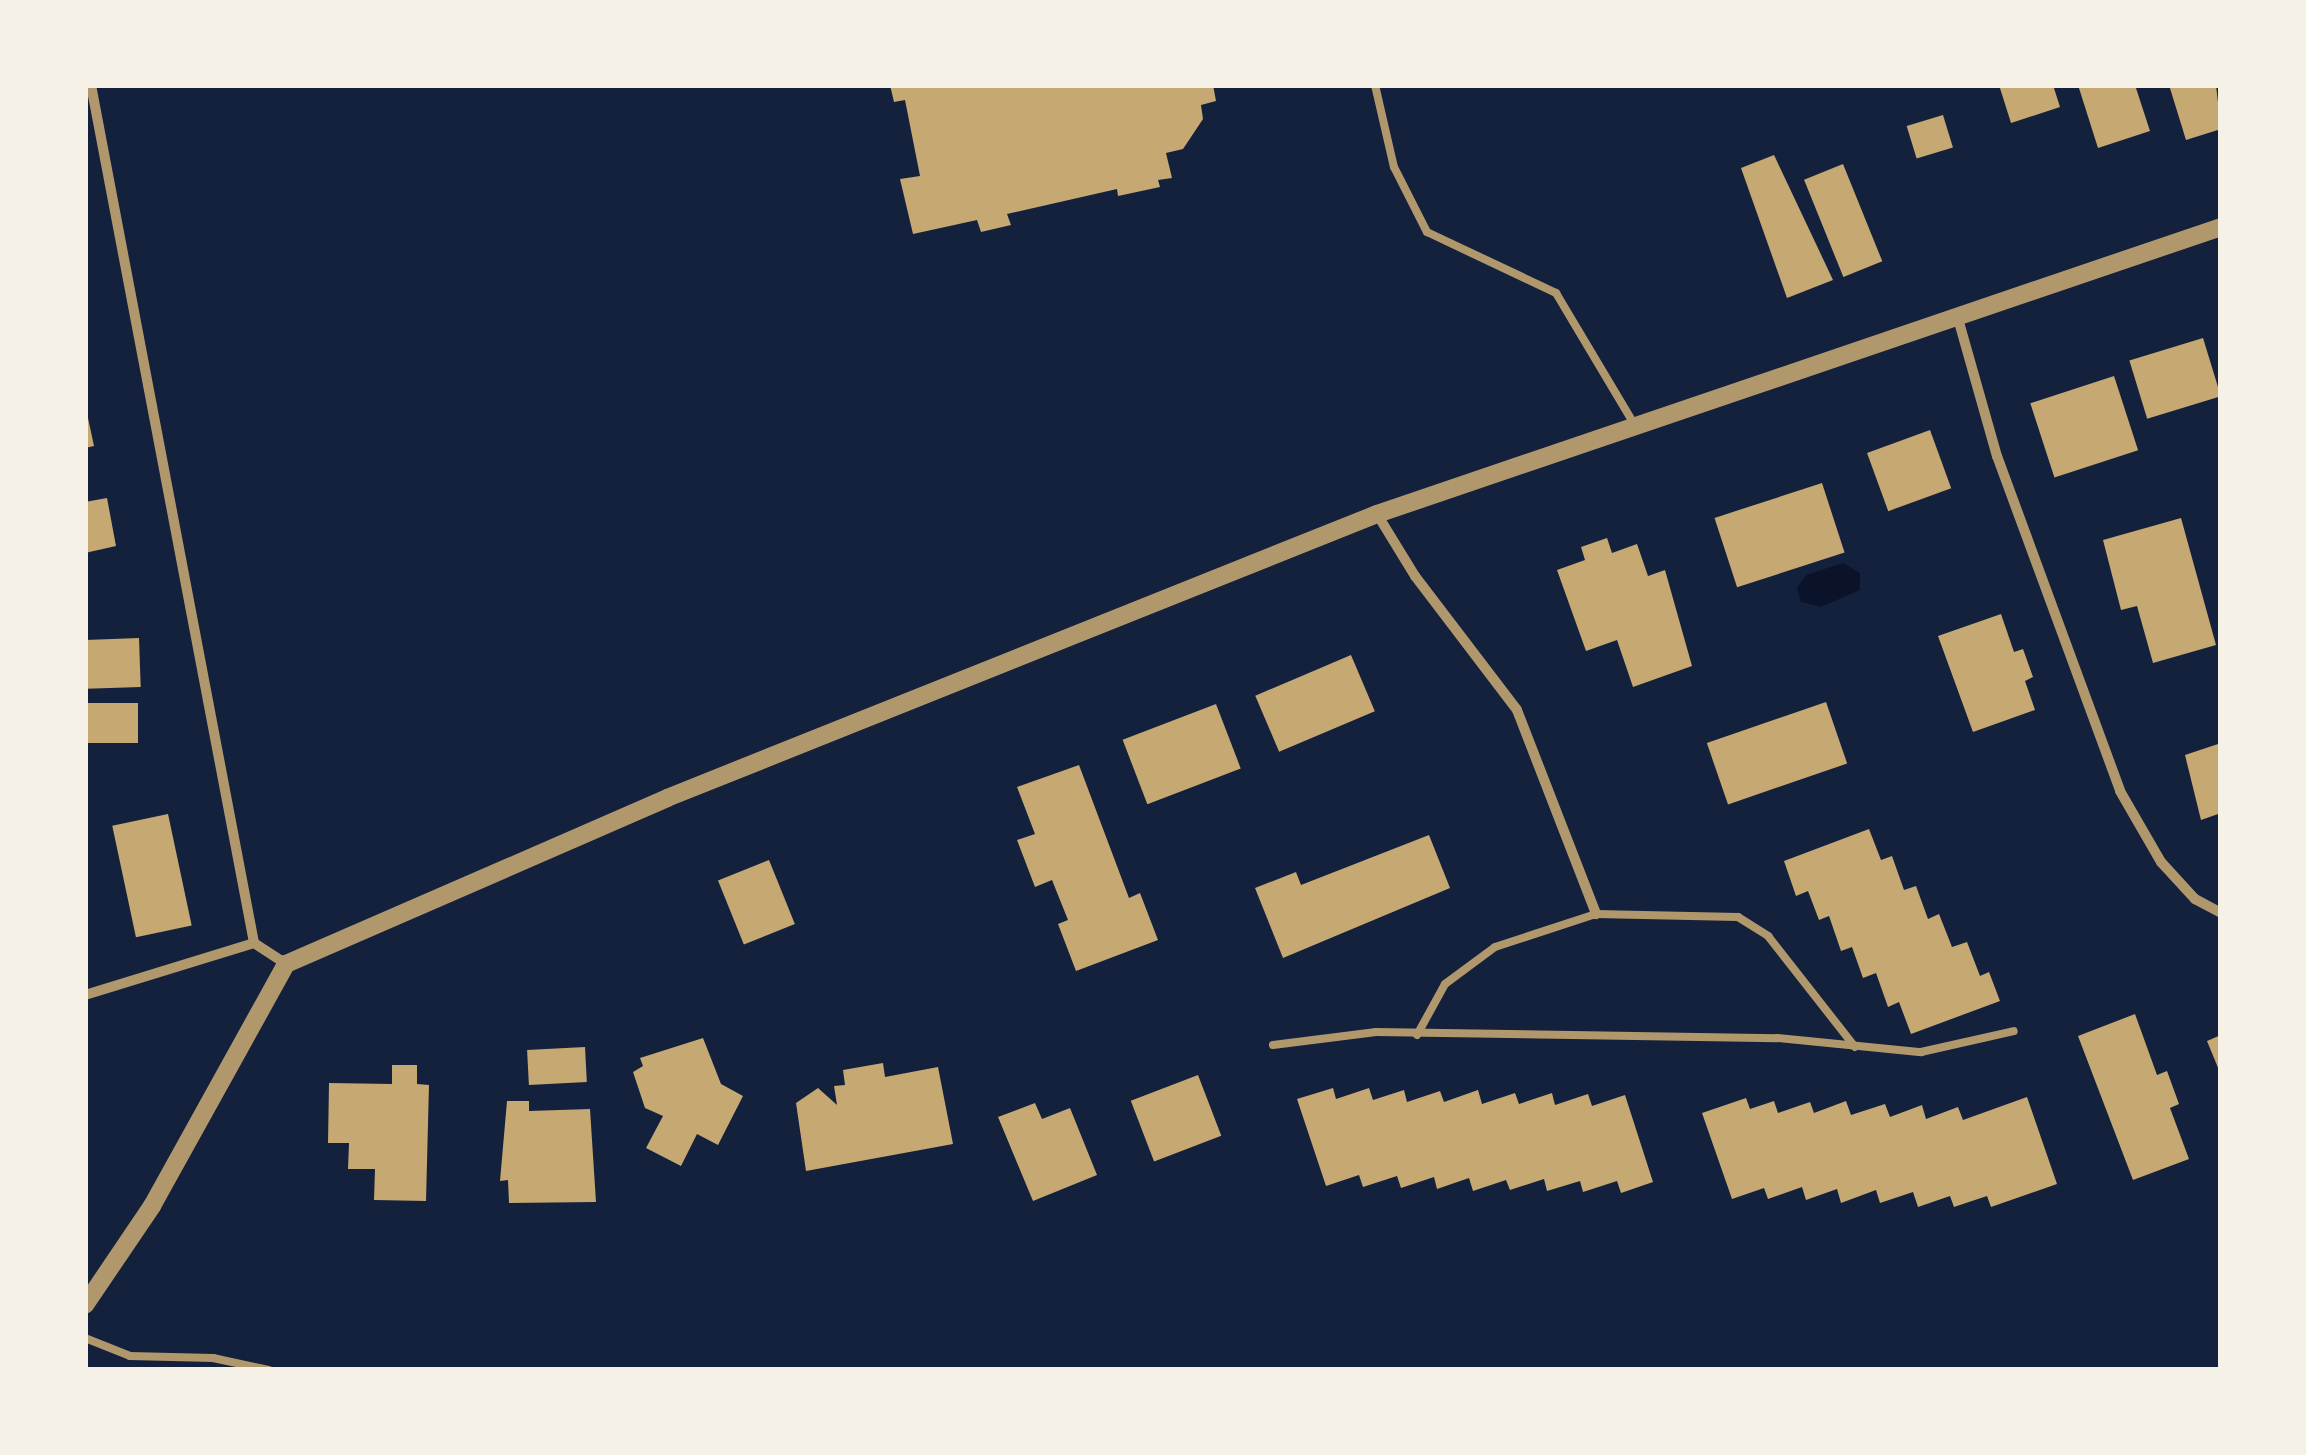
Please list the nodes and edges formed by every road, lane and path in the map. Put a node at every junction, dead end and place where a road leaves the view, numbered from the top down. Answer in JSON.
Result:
{"nodes":[{"id":1,"x":92,"y":85,"type":"edge"},
{"id":2,"x":1375,"y":85,"type":"edge"},
{"id":3,"x":2221,"y":227,"type":"edge"},
{"id":4,"x":1956,"y":314,"type":"junction"},
{"id":5,"x":1633,"y":422,"type":"junction"},
{"id":6,"x":1377,"y":514,"type":"junction"},
{"id":7,"x":2221,"y":913,"type":"edge"},
{"id":8,"x":1596,"y":914,"type":"junction"},
{"id":9,"x":254,"y":944,"type":"junction"},
{"id":10,"x":286,"y":964,"type":"junction"},
{"id":11,"x":85,"y":995,"type":"edge"},
{"id":12,"x":2014,"y":1031,"type":"dead end"},
{"id":13,"x":1416,"y":1035,"type":"junction"},
{"id":14,"x":1273,"y":1045,"type":"dead end"},
{"id":15,"x":1855,"y":1048,"type":"junction"},
{"id":16,"x":85,"y":1305,"type":"edge"},
{"id":17,"x":85,"y":1338,"type":"edge"},
{"id":18,"x":269,"y":1370,"type":"edge"}],
"edges":[{"from":1,"to":9,"type":"street"},
{"from":2,"to":5,"type":"lane"},
{"from":3,"to":4,"type":"street"},
{"from":4,"to":5,"type":"street"},
{"from":4,"to":7,"type":"street"},
{"from":5,"to":6,"type":"street"},
{"from":6,"to":8,"type":"street"},
{"from":6,"to":10,"type":"street"},
{"from":8,"to":13,"type":"lane"},
{"from":8,"to":15,"type":"lane"},
{"from":9,"to":10,"type":"street"},
{"from":9,"to":11,"type":"street"},
{"from":10,"to":16,"type":"street"},
{"from":12,"to":15,"type":"lane"},
{"from":13,"to":14,"type":"lane"},
{"from":13,"to":15,"type":"lane"},
{"from":17,"to":18,"type":"lane"}]}
